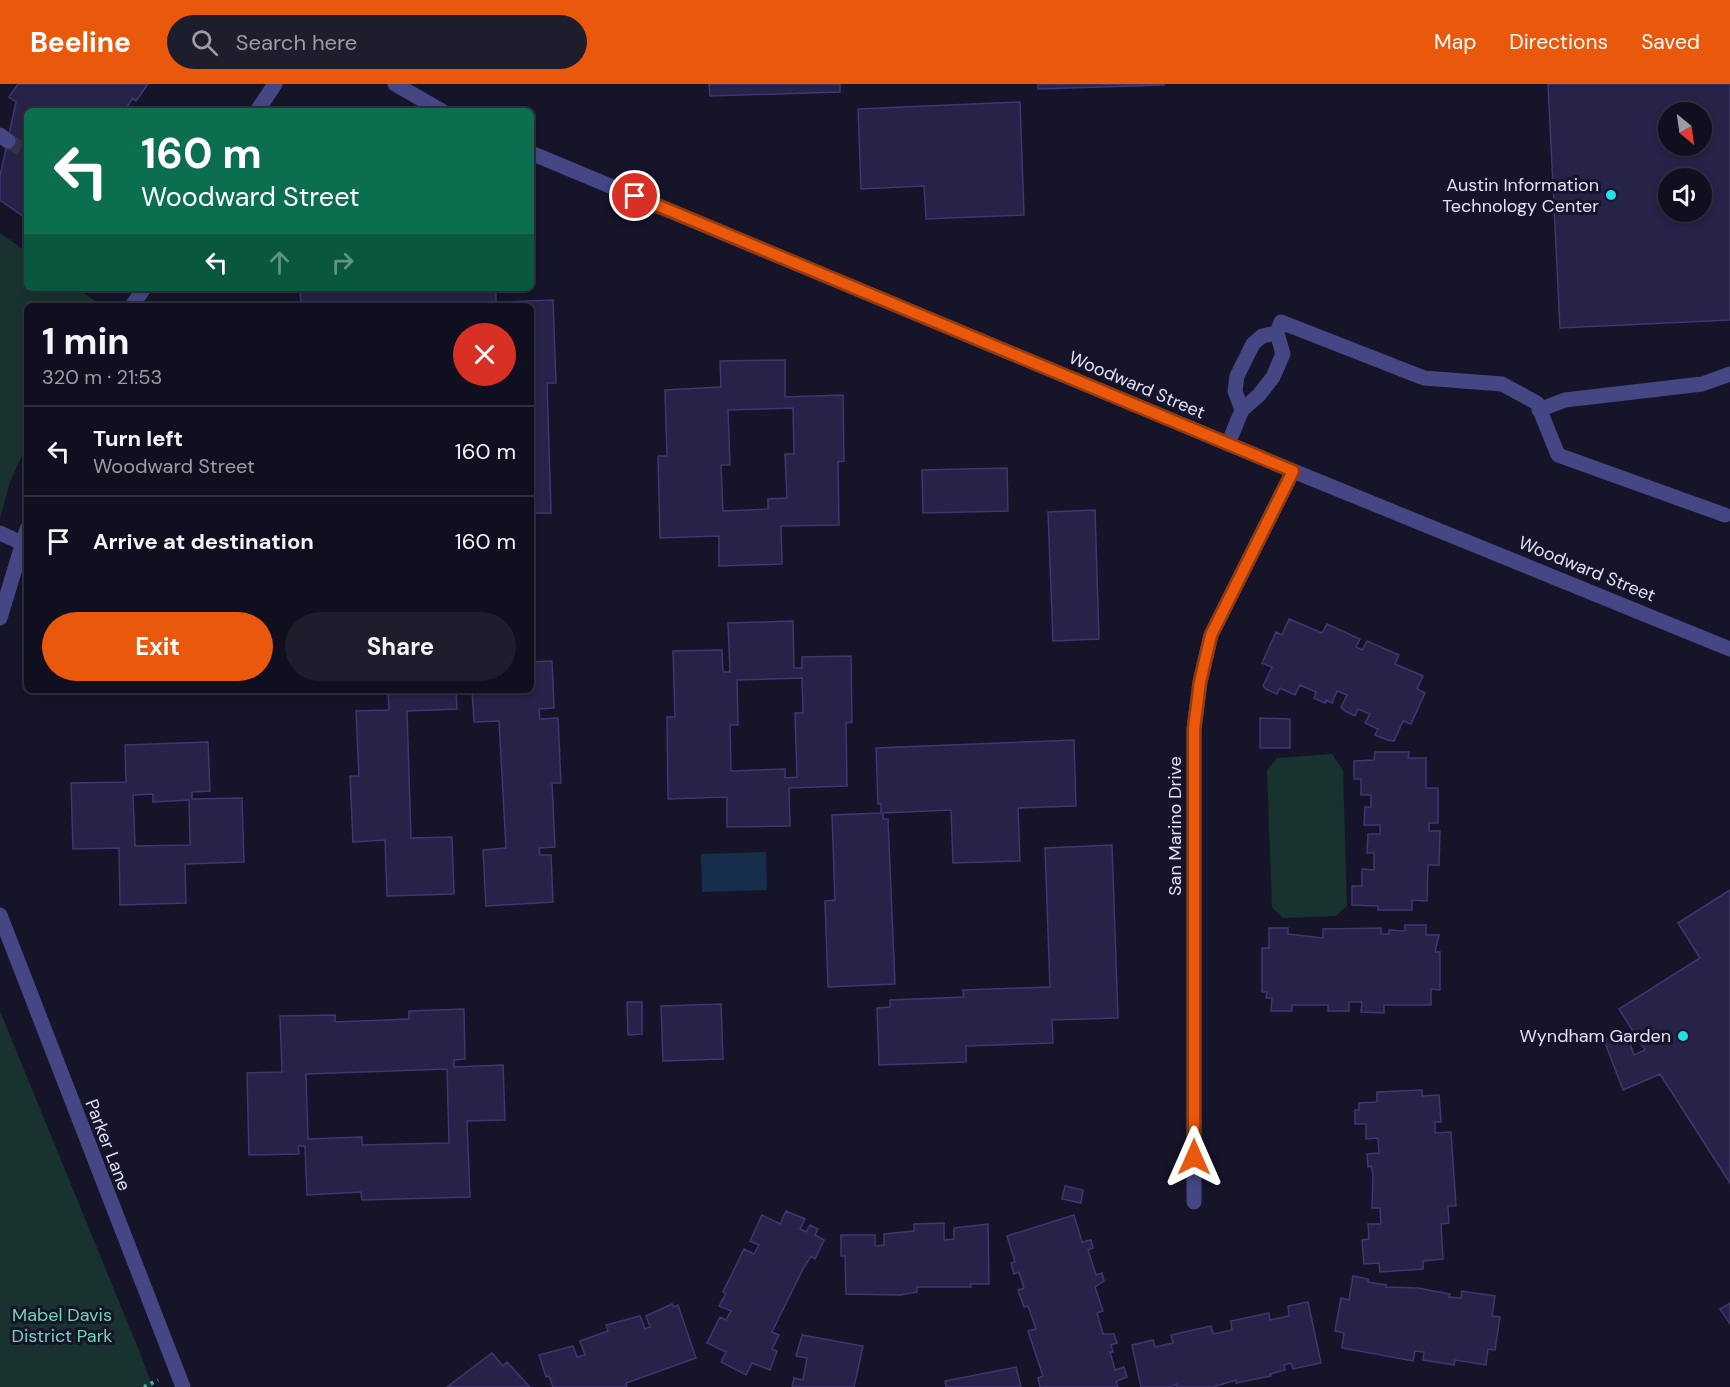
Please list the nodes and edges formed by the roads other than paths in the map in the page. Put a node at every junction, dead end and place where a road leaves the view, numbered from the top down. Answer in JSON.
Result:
{"nodes":[{"id":1,"x":275,"y":84,"type":"edge"},
{"id":2,"x":395,"y":84,"type":"edge"},
{"id":3,"x":259,"y":108,"type":"edge"},
{"id":4,"x":437,"y":108,"type":"edge"},
{"id":5,"x":534,"y":154,"type":"edge"},
{"id":6,"x":1277,"y":333,"type":"junction"},
{"id":7,"x":1730,"y":374,"type":"edge"},
{"id":8,"x":1242,"y":410,"type":"junction"},
{"id":9,"x":1539,"y":410,"type":"junction"},
{"id":10,"x":1228,"y":444,"type":"junction"},
{"id":11,"x":1293,"y":471,"type":"junction"},
{"id":12,"x":1725,"y":515,"type":"dead end"},
{"id":13,"x":0,"y":533,"type":"edge"},
{"id":14,"x":24,"y":536,"type":"edge"},
{"id":15,"x":24,"y":539,"type":"edge"},
{"id":16,"x":0,"y":618,"type":"edge"},
{"id":17,"x":1730,"y":649,"type":"edge"},
{"id":18,"x":0,"y":915,"type":"edge"},
{"id":19,"x":1194,"y":1202,"type":"dead end"},
{"id":20,"x":183,"y":1387,"type":"edge"}],
"edges":[{"from":1,"to":3,"type":"street"},
{"from":2,"to":4,"type":"street"},
{"from":5,"to":10,"type":"street","name":"Woodward Street"},
{"from":6,"to":8,"type":"street"},
{"from":6,"to":8,"type":"street"},
{"from":6,"to":9,"type":"street"},
{"from":7,"to":9,"type":"street"},
{"from":8,"to":10,"type":"street"},
{"from":9,"to":12,"type":"street"},
{"from":10,"to":11,"type":"street","name":"Woodward Street"},
{"from":11,"to":17,"type":"street","name":"Woodward Street"},
{"from":11,"to":19,"type":"street","name":"San Marino Drive"},
{"from":13,"to":14,"type":"street"},
{"from":15,"to":16,"type":"street"},
{"from":18,"to":20,"type":"street","name":"Parker Lane"}]}
